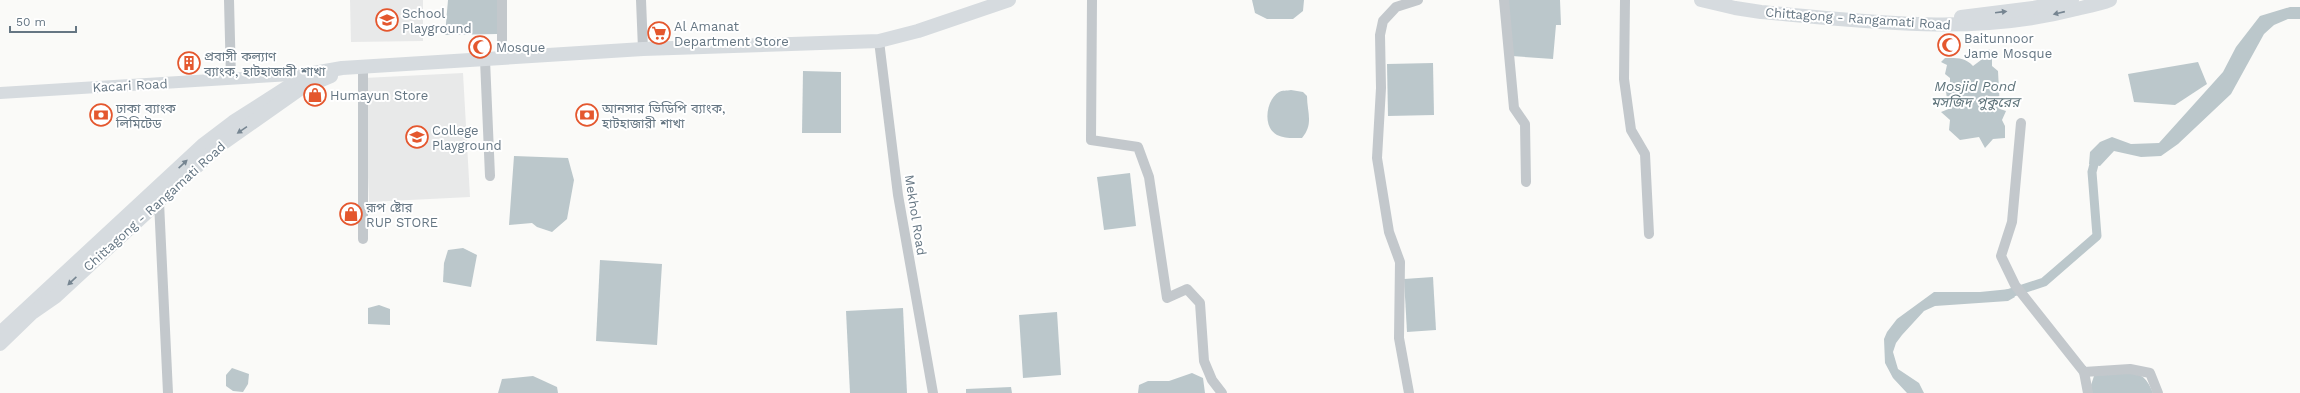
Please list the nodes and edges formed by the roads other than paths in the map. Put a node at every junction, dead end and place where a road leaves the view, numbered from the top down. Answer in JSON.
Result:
{"nodes":[{"id":1,"x":230,"y":0,"type":"edge"},
{"id":2,"x":502,"y":0,"type":"edge"},
{"id":3,"x":641,"y":0,"type":"edge"},
{"id":4,"x":1009,"y":0,"type":"edge"},
{"id":5,"x":1092,"y":0,"type":"edge"},
{"id":6,"x":1418,"y":0,"type":"edge"},
{"id":7,"x":1504,"y":0,"type":"edge"},
{"id":8,"x":1625,"y":0,"type":"edge"},
{"id":9,"x":1701,"y":0,"type":"edge"},
{"id":10,"x":2072,"y":0,"type":"edge"},
{"id":11,"x":2108,"y":0,"type":"edge"},
{"id":12,"x":1920,"y":23,"type":"junction"},
{"id":13,"x":879,"y":41,"type":"junction"},
{"id":14,"x":643,"y":48,"type":"junction"},
{"id":15,"x":502,"y":59,"type":"junction"},
{"id":16,"x":485,"y":60,"type":"junction"},
{"id":17,"x":362,"y":67,"type":"junction"},
{"id":18,"x":311,"y":78,"type":"junction"},
{"id":19,"x":231,"y":79,"type":"junction"},
{"id":20,"x":0,"y":93,"type":"edge"},
{"id":21,"x":259,"y":112,"type":"junction"},
{"id":22,"x":2021,"y":123,"type":"dead end"},
{"id":23,"x":490,"y":176,"type":"dead end"},
{"id":24,"x":1526,"y":182,"type":"dead end"},
{"id":25,"x":159,"y":202,"type":"junction"},
{"id":26,"x":1649,"y":234,"type":"dead end"},
{"id":27,"x":363,"y":239,"type":"dead end"},
{"id":28,"x":3,"y":328,"type":"edge"},
{"id":29,"x":0,"y":344,"type":"edge"},
{"id":30,"x":2084,"y":372,"type":"junction"},
{"id":31,"x":168,"y":393,"type":"edge"},
{"id":32,"x":933,"y":393,"type":"edge"},
{"id":33,"x":1222,"y":393,"type":"edge"},
{"id":34,"x":1410,"y":393,"type":"edge"},
{"id":35,"x":2088,"y":393,"type":"edge"},
{"id":36,"x":2158,"y":393,"type":"edge"}],
"edges":[{"from":1,"to":19,"type":"street"},
{"from":2,"to":15,"type":"street"},
{"from":3,"to":14,"type":"street"},
{"from":4,"to":13,"type":"highway","name":"Chittagong - Rangamati Road"},
{"from":5,"to":33,"type":"street"},
{"from":6,"to":34,"type":"street"},
{"from":7,"to":24,"type":"street"},
{"from":8,"to":26,"type":"street"},
{"from":9,"to":12,"type":"highway","name":"Chittagong - Rangamati Road"},
{"from":12,"to":10,"type":"highway","one_way":true},
{"from":11,"to":12,"type":"highway","name":"Chittagong - Rangamati Road","one_way":true},
{"from":13,"to":14,"type":"highway","name":"Chittagong - Rangamati Road"},
{"from":13,"to":32,"type":"street","name":"Mekhol Road"},
{"from":14,"to":15,"type":"highway","name":"Chittagong - Rangamati Road"},
{"from":15,"to":16,"type":"highway","name":"Chittagong - Rangamati Road"},
{"from":16,"to":17,"type":"highway","name":"Chittagong - Rangamati Road"},
{"from":16,"to":23,"type":"street"},
{"from":17,"to":18,"type":"highway","name":"Chittagong - Rangamati Road"},
{"from":17,"to":27,"type":"street"},
{"from":18,"to":19,"type":"main road","name":"Kacari Road"},
{"from":18,"to":21,"type":"highway","name":"Chittagong - Rangamati Road"},
{"from":19,"to":20,"type":"main road","name":"Kacari Road"},
{"from":21,"to":25,"type":"highway","name":"Chittagong - Rangamati Road","one_way":true},
{"from":28,"to":21,"type":"highway","name":"Chittagong - Rangamati Road","one_way":true},
{"from":22,"to":30,"type":"street"},
{"from":25,"to":29,"type":"highway","name":"Chittagong - Rangamati Road","one_way":true},
{"from":25,"to":31,"type":"street"},
{"from":30,"to":35,"type":"street"},
{"from":30,"to":36,"type":"street"}]}
